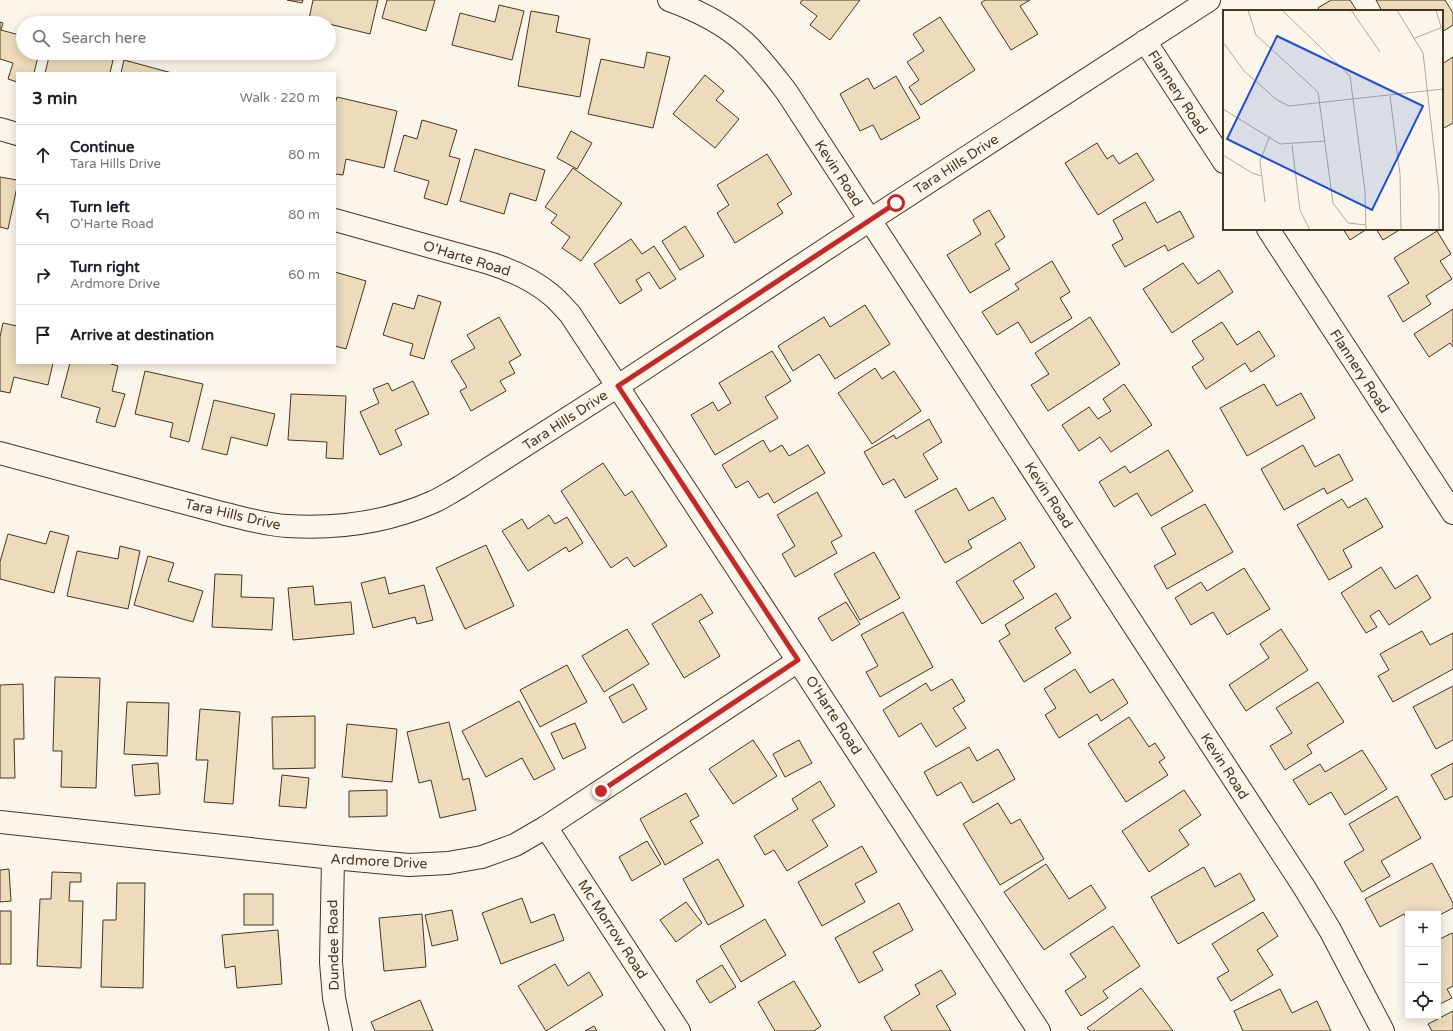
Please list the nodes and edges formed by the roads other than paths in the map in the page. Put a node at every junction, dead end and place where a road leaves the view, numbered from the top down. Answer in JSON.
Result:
{"nodes":[{"id":1,"x":669,"y":0,"type":"edge"},
{"id":2,"x":1209,"y":0,"type":"edge"},
{"id":3,"x":1145,"y":41,"type":"junction"},
{"id":4,"x":0,"y":129,"type":"edge"},
{"id":5,"x":16,"y":134,"type":"edge"},
{"id":6,"x":1223,"y":160,"type":"edge"},
{"id":7,"x":336,"y":220,"type":"edge"},
{"id":8,"x":870,"y":220,"type":"junction"},
{"id":9,"x":1269,"y":230,"type":"edge"},
{"id":10,"x":618,"y":386,"type":"junction"},
{"id":11,"x":0,"y":454,"type":"edge"},
{"id":12,"x":1453,"y":512,"type":"edge"},
{"id":13,"x":798,"y":660,"type":"junction"},
{"id":14,"x":0,"y":822,"type":"edge"},
{"id":15,"x":546,"y":827,"type":"junction"},
{"id":16,"x":333,"y":858,"type":"junction"},
{"id":17,"x":341,"y":1031,"type":"edge"},
{"id":18,"x":679,"y":1031,"type":"edge"},
{"id":19,"x":1039,"y":1031,"type":"edge"},
{"id":20,"x":1383,"y":1031,"type":"edge"}],
"edges":[{"from":1,"to":8,"type":"street","name":"Kevin Road"},
{"from":2,"to":3,"type":"street","name":"Tara Hills Drive"},
{"from":3,"to":6,"type":"street","name":"Flannery Road"},
{"from":3,"to":8,"type":"street","name":"Tara Hills Drive"},
{"from":4,"to":5,"type":"street"},
{"from":7,"to":10,"type":"street","name":"O'Harte Road"},
{"from":8,"to":10,"type":"street","name":"Tara Hills Drive"},
{"from":8,"to":20,"type":"street","name":"Kevin Road"},
{"from":9,"to":12,"type":"street","name":"Flannery Road"},
{"from":10,"to":11,"type":"street","name":"Tara Hills Drive"},
{"from":10,"to":13,"type":"street","name":"O'Harte Road"},
{"from":13,"to":15,"type":"street","name":"Ardmore Drive"},
{"from":13,"to":19,"type":"street","name":"O'Harte Road"},
{"from":14,"to":16,"type":"street","name":"Ardmore Drive"},
{"from":15,"to":16,"type":"street","name":"Ardmore Drive"},
{"from":15,"to":18,"type":"street","name":"Mc Morrow Road"},
{"from":16,"to":17,"type":"street","name":"Dundee Road"}]}
